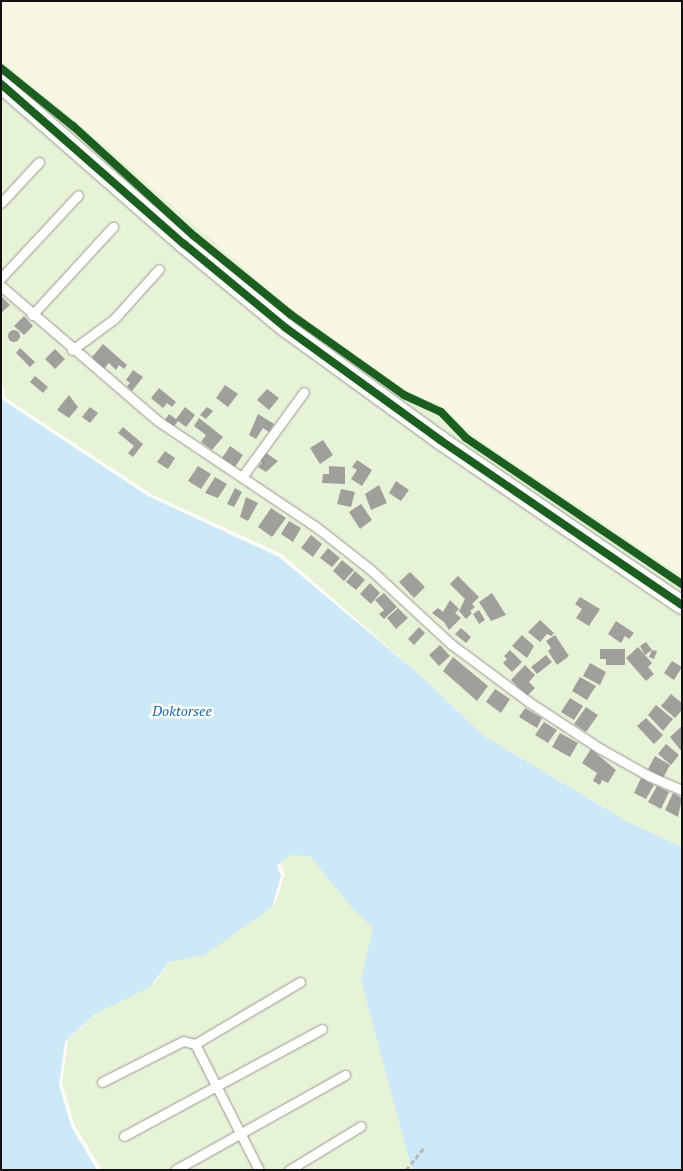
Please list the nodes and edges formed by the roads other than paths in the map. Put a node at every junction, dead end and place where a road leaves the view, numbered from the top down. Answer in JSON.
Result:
{"nodes":[{"id":1,"x":1,"y":84,"type":"edge"},
{"id":2,"x":39,"y":162,"type":"dead end"},
{"id":3,"x":78,"y":195,"type":"dead end"},
{"id":4,"x":1,"y":203,"type":"edge"},
{"id":5,"x":114,"y":227,"type":"dead end"},
{"id":6,"x":159,"y":269,"type":"dead end"},
{"id":7,"x":1,"y":278,"type":"edge"},
{"id":8,"x":1,"y":286,"type":"edge"},
{"id":9,"x":32,"y":315,"type":"junction"},
{"id":10,"x":72,"y":350,"type":"junction"},
{"id":11,"x":304,"y":392,"type":"dead end"},
{"id":12,"x":242,"y":477,"type":"junction"},
{"id":13,"x":682,"y":605,"type":"edge"},
{"id":14,"x":682,"y":790,"type":"edge"},
{"id":15,"x":300,"y":982,"type":"dead end"},
{"id":16,"x":322,"y":1028,"type":"dead end"},
{"id":17,"x":195,"y":1044,"type":"junction"},
{"id":18,"x":345,"y":1075,"type":"dead end"},
{"id":19,"x":102,"y":1082,"type":"dead end"},
{"id":20,"x":216,"y":1086,"type":"junction"},
{"id":21,"x":361,"y":1126,"type":"dead end"},
{"id":22,"x":124,"y":1136,"type":"dead end"},
{"id":23,"x":240,"y":1136,"type":"junction"},
{"id":24,"x":175,"y":1170,"type":"edge"},
{"id":25,"x":259,"y":1170,"type":"edge"},
{"id":26,"x":289,"y":1170,"type":"edge"}],
"edges":[{"from":1,"to":13,"type":"street"},
{"from":2,"to":4,"type":"lane"},
{"from":3,"to":7,"type":"lane"},
{"from":5,"to":9,"type":"lane"},
{"from":6,"to":10,"type":"lane"},
{"from":8,"to":9,"type":"lane"},
{"from":9,"to":10,"type":"lane"},
{"from":10,"to":12,"type":"lane"},
{"from":11,"to":12,"type":"lane"},
{"from":12,"to":14,"type":"lane"},
{"from":15,"to":17,"type":"lane"},
{"from":16,"to":20,"type":"lane"},
{"from":17,"to":19,"type":"lane"},
{"from":17,"to":20,"type":"lane"},
{"from":18,"to":23,"type":"lane"},
{"from":20,"to":22,"type":"lane"},
{"from":20,"to":23,"type":"lane"},
{"from":21,"to":26,"type":"lane"},
{"from":23,"to":24,"type":"lane"},
{"from":23,"to":25,"type":"lane"}]}
